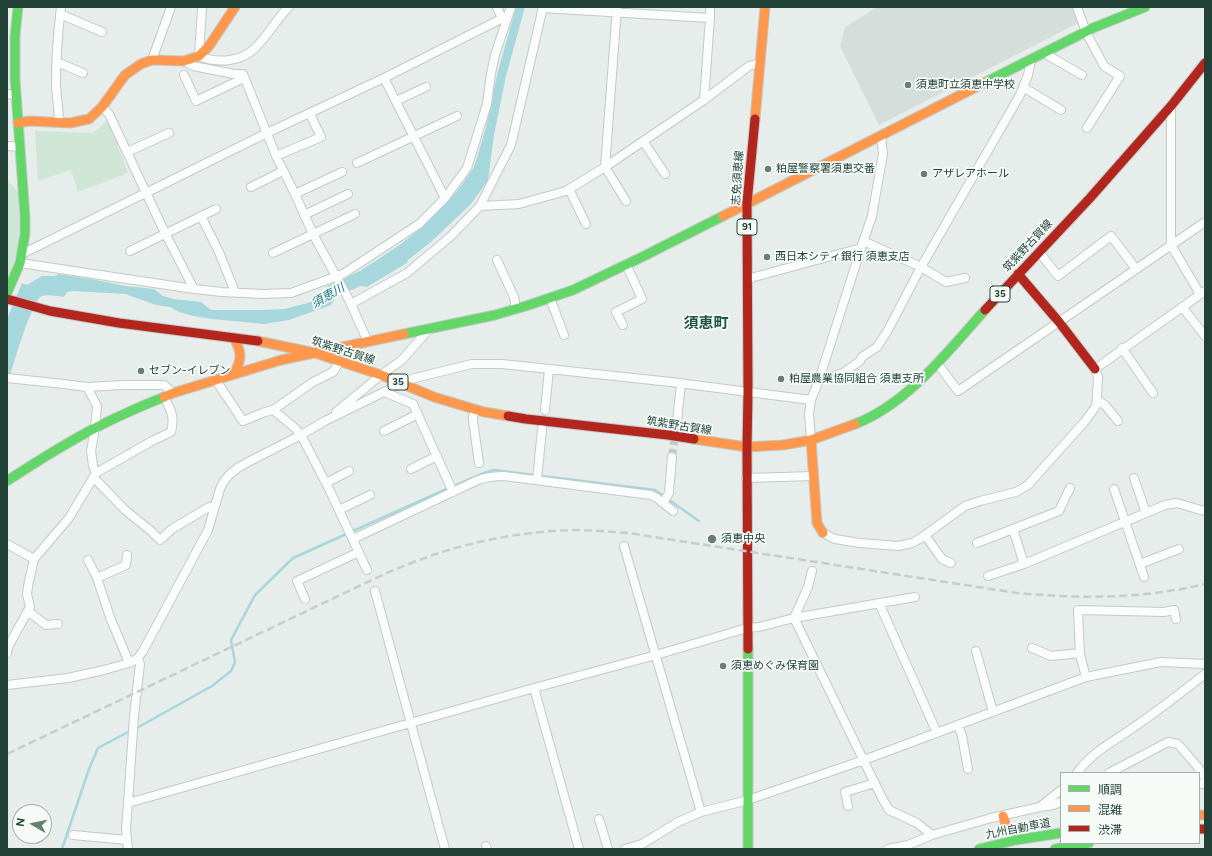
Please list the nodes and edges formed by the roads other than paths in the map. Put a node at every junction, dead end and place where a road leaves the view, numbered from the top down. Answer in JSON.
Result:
{"nodes":[{"id":1,"x":18,"y":7,"type":"edge"},
{"id":2,"x":202,"y":7,"type":"edge"},
{"id":3,"x":235,"y":7,"type":"edge"},
{"id":4,"x":289,"y":7,"type":"edge"},
{"id":5,"x":497,"y":7,"type":"edge"},
{"id":6,"x":511,"y":7,"type":"edge"},
{"id":7,"x":542,"y":7,"type":"edge"},
{"id":8,"x":710,"y":7,"type":"edge"},
{"id":9,"x":765,"y":7,"type":"edge"},
{"id":10,"x":1077,"y":7,"type":"edge"},
{"id":11,"x":1145,"y":7,"type":"edge"},
{"id":12,"x":170,"y":8,"type":"edge"},
{"id":13,"x":617,"y":9,"type":"edge"},
{"id":14,"x":61,"y":10,"type":"edge"},
{"id":15,"x":505,"y":18,"type":"junction"},
{"id":16,"x":710,"y":18,"type":"junction"},
{"id":17,"x":102,"y":32,"type":"dead end"},
{"id":18,"x":1086,"y":32,"type":"junction"},
{"id":19,"x":11,"y":50,"type":"edge"},
{"id":20,"x":1046,"y":52,"type":"junction"},
{"id":21,"x":199,"y":56,"type":"junction"},
{"id":22,"x":152,"y":60,"type":"junction"},
{"id":23,"x":184,"y":60,"type":"junction"},
{"id":24,"x":1031,"y":60,"type":"junction"},
{"id":25,"x":57,"y":62,"type":"junction"},
{"id":26,"x":760,"y":62,"type":"junction"},
{"id":27,"x":1205,"y":63,"type":"edge"},
{"id":28,"x":84,"y":73,"type":"dead end"},
{"id":29,"x":184,"y":75,"type":"dead end"},
{"id":30,"x":1082,"y":75,"type":"dead end"},
{"id":31,"x":244,"y":78,"type":"junction"},
{"id":32,"x":384,"y":78,"type":"junction"},
{"id":33,"x":426,"y":87,"type":"dead end"},
{"id":34,"x":1023,"y":87,"type":"junction"},
{"id":35,"x":11,"y":94,"type":"edge"},
{"id":36,"x":704,"y":100,"type":"junction"},
{"id":37,"x":396,"y":101,"type":"junction"},
{"id":38,"x":1171,"y":106,"type":"junction"},
{"id":39,"x":102,"y":107,"type":"junction"},
{"id":40,"x":1061,"y":110,"type":"dead end"},
{"id":41,"x":310,"y":114,"type":"junction"},
{"id":42,"x":457,"y":116,"type":"dead end"},
{"id":43,"x":18,"y":123,"type":"junction"},
{"id":44,"x":59,"y":123,"type":"junction"},
{"id":45,"x":1087,"y":128,"type":"dead end"},
{"id":46,"x":169,"y":133,"type":"dead end"},
{"id":47,"x":267,"y":134,"type":"junction"},
{"id":48,"x":414,"y":136,"type":"junction"},
{"id":49,"x":881,"y":136,"type":"junction"},
{"id":50,"x":643,"y":141,"type":"junction"},
{"id":51,"x":7,"y":146,"type":"edge"},
{"id":52,"x":20,"y":147,"type":"junction"},
{"id":53,"x":127,"y":152,"type":"junction"},
{"id":54,"x":276,"y":156,"type":"junction"},
{"id":55,"x":357,"y":163,"type":"dead end"},
{"id":56,"x":605,"y":167,"type":"junction"},
{"id":57,"x":283,"y":171,"type":"junction"},
{"id":58,"x":342,"y":172,"type":"dead end"},
{"id":59,"x":665,"y":174,"type":"dead end"},
{"id":60,"x":251,"y":187,"type":"dead end"},
{"id":61,"x":569,"y":189,"type":"junction"},
{"id":62,"x":146,"y":193,"type":"junction"},
{"id":63,"x":295,"y":194,"type":"junction"},
{"id":64,"x":348,"y":194,"type":"dead end"},
{"id":65,"x":445,"y":198,"type":"junction"},
{"id":66,"x":626,"y":201,"type":"dead end"},
{"id":67,"x":747,"y":203,"type":"junction"},
{"id":68,"x":480,"y":206,"type":"junction"},
{"id":69,"x":216,"y":209,"type":"dead end"},
{"id":70,"x":355,"y":214,"type":"dead end"},
{"id":71,"x":304,"y":215,"type":"junction"},
{"id":72,"x":201,"y":216,"type":"junction"},
{"id":73,"x":1205,"y":222,"type":"edge"},
{"id":74,"x":586,"y":224,"type":"dead end"},
{"id":75,"x":165,"y":233,"type":"junction"},
{"id":76,"x":313,"y":234,"type":"junction"},
{"id":77,"x":862,"y":244,"type":"junction"},
{"id":78,"x":1171,"y":245,"type":"junction"},
{"id":79,"x":130,"y":251,"type":"dead end"},
{"id":80,"x":1039,"y":252,"type":"junction"},
{"id":81,"x":273,"y":253,"type":"dead end"},
{"id":82,"x":21,"y":259,"type":"junction"},
{"id":83,"x":498,"y":260,"type":"dead end"},
{"id":84,"x":626,"y":264,"type":"junction"},
{"id":85,"x":922,"y":267,"type":"junction"},
{"id":86,"x":1136,"y":269,"type":"junction"},
{"id":87,"x":1018,"y":274,"type":"junction"},
{"id":88,"x":337,"y":278,"type":"junction"},
{"id":89,"x":965,"y":278,"type":"dead end"},
{"id":90,"x":747,"y":279,"type":"junction"},
{"id":91,"x":194,"y":289,"type":"junction"},
{"id":92,"x":235,"y":292,"type":"junction"},
{"id":93,"x":1203,"y":292,"type":"edge"},
{"id":94,"x":7,"y":294,"type":"edge"},
{"id":95,"x":550,"y":298,"type":"junction"},
{"id":96,"x":7,"y":299,"type":"edge"},
{"id":97,"x":350,"y":302,"type":"junction"},
{"id":98,"x":1182,"y":307,"type":"junction"},
{"id":99,"x":516,"y":309,"type":"junction"},
{"id":100,"x":1059,"y":322,"type":"junction"},
{"id":101,"x":623,"y":325,"type":"dead end"},
{"id":102,"x":430,"y":328,"type":"junction"},
{"id":103,"x":564,"y":335,"type":"dead end"},
{"id":104,"x":1205,"y":336,"type":"edge"},
{"id":105,"x":234,"y":338,"type":"junction"},
{"id":106,"x":368,"y":342,"type":"junction"},
{"id":107,"x":1122,"y":348,"type":"junction"},
{"id":108,"x":315,"y":353,"type":"junction"},
{"id":109,"x":340,"y":362,"type":"junction"},
{"id":110,"x":937,"y":363,"type":"junction"},
{"id":111,"x":549,"y":369,"type":"junction"},
{"id":112,"x":1095,"y":369,"type":"junction"},
{"id":113,"x":234,"y":374,"type":"junction"},
{"id":114,"x":381,"y":375,"type":"junction"},
{"id":115,"x":10,"y":379,"type":"edge"},
{"id":116,"x":411,"y":379,"type":"dead end"},
{"id":117,"x":215,"y":380,"type":"junction"},
{"id":118,"x":819,"y":380,"type":"junction"},
{"id":119,"x":681,"y":384,"type":"junction"},
{"id":120,"x":87,"y":387,"type":"junction"},
{"id":121,"x":394,"y":387,"type":"dead end"},
{"id":122,"x":384,"y":392,"type":"junction"},
{"id":123,"x":748,"y":392,"type":"junction"},
{"id":124,"x":173,"y":393,"type":"junction"},
{"id":125,"x":1153,"y":393,"type":"dead end"},
{"id":126,"x":164,"y":397,"type":"junction"},
{"id":127,"x":811,"y":400,"type":"junction"},
{"id":128,"x":1097,"y":400,"type":"junction"},
{"id":129,"x":273,"y":410,"type":"junction"},
{"id":130,"x":476,"y":410,"type":"junction"},
{"id":131,"x":545,"y":410,"type":"dead end"},
{"id":132,"x":418,"y":414,"type":"junction"},
{"id":133,"x":325,"y":421,"type":"junction"},
{"id":134,"x":677,"y":421,"type":"tunnel mouth"},
{"id":135,"x":1118,"y":421,"type":"dead end"},
{"id":136,"x":95,"y":428,"type":"junction"},
{"id":137,"x":542,"y":430,"type":"dead end"},
{"id":138,"x":384,"y":431,"type":"dead end"},
{"id":139,"x":301,"y":435,"type":"junction"},
{"id":140,"x":811,"y":440,"type":"junction"},
{"id":141,"x":747,"y":447,"type":"junction"},
{"id":142,"x":437,"y":456,"type":"junction"},
{"id":143,"x":672,"y":457,"type":"tunnel mouth"},
{"id":144,"x":479,"y":463,"type":"dead end"},
{"id":145,"x":411,"y":469,"type":"dead end"},
{"id":146,"x":349,"y":471,"type":"dead end"},
{"id":147,"x":95,"y":475,"type":"junction"},
{"id":148,"x":814,"y":476,"type":"junction"},
{"id":149,"x":746,"y":478,"type":"junction"},
{"id":150,"x":1134,"y":478,"type":"dead end"},
{"id":151,"x":537,"y":480,"type":"junction"},
{"id":152,"x":7,"y":481,"type":"edge"},
{"id":153,"x":326,"y":483,"type":"junction"},
{"id":154,"x":1070,"y":488,"type":"dead end"},
{"id":155,"x":1114,"y":489,"type":"dead end"},
{"id":156,"x":453,"y":492,"type":"junction"},
{"id":157,"x":370,"y":495,"type":"dead end"},
{"id":158,"x":663,"y":503,"type":"junction"},
{"id":159,"x":215,"y":506,"type":"junction"},
{"id":160,"x":339,"y":510,"type":"junction"},
{"id":161,"x":673,"y":511,"type":"dead end"},
{"id":162,"x":1205,"y":511,"type":"edge"},
{"id":163,"x":1146,"y":513,"type":"junction"},
{"id":164,"x":1125,"y":522,"type":"junction"},
{"id":165,"x":1013,"y":529,"type":"junction"},
{"id":166,"x":823,"y":533,"type":"joint"},
{"id":167,"x":925,"y":535,"type":"junction"},
{"id":168,"x":353,"y":540,"type":"junction"},
{"id":169,"x":977,"y":543,"type":"dead end"},
{"id":170,"x":7,"y":544,"type":"edge"},
{"id":171,"x":624,"y":546,"type":"dead end"},
{"id":172,"x":1179,"y":549,"type":"dead end"},
{"id":173,"x":359,"y":552,"type":"junction"},
{"id":174,"x":127,"y":554,"type":"dead end"},
{"id":175,"x":34,"y":559,"type":"junction"},
{"id":176,"x":88,"y":560,"type":"dead end"},
{"id":177,"x":951,"y":563,"type":"dead end"},
{"id":178,"x":1024,"y":564,"type":"junction"},
{"id":179,"x":1140,"y":564,"type":"junction"},
{"id":180,"x":367,"y":570,"type":"dead end"},
{"id":181,"x":812,"y":571,"type":"dead end"},
{"id":182,"x":988,"y":576,"type":"dead end"},
{"id":183,"x":1144,"y":577,"type":"dead end"},
{"id":184,"x":96,"y":578,"type":"junction"},
{"id":185,"x":375,"y":591,"type":"dead end"},
{"id":186,"x":915,"y":597,"type":"dead end"},
{"id":187,"x":305,"y":599,"type":"dead end"},
{"id":188,"x":879,"y":603,"type":"junction"},
{"id":189,"x":28,"y":611,"type":"junction"},
{"id":190,"x":794,"y":618,"type":"junction"},
{"id":191,"x":1176,"y":619,"type":"dead end"},
{"id":192,"x":58,"y":624,"type":"dead end"},
{"id":193,"x":747,"y":628,"type":"junction"},
{"id":194,"x":1032,"y":648,"type":"dead end"},
{"id":195,"x":976,"y":651,"type":"dead end"},
{"id":196,"x":7,"y":653,"type":"edge"},
{"id":197,"x":1080,"y":653,"type":"junction"},
{"id":198,"x":656,"y":655,"type":"junction"},
{"id":199,"x":138,"y":658,"type":"junction"},
{"id":200,"x":129,"y":663,"type":"junction"},
{"id":201,"x":1205,"y":664,"type":"edge"},
{"id":202,"x":1205,"y":674,"type":"edge"},
{"id":203,"x":1086,"y":677,"type":"junction"},
{"id":204,"x":7,"y":685,"type":"edge"},
{"id":205,"x":534,"y":688,"type":"junction"},
{"id":206,"x":994,"y":712,"type":"junction"},
{"id":207,"x":412,"y":724,"type":"junction"},
{"id":208,"x":958,"y":725,"type":"junction"},
{"id":209,"x":937,"y":733,"type":"junction"},
{"id":210,"x":864,"y":760,"type":"junction"},
{"id":211,"x":968,"y":769,"type":"dead end"},
{"id":212,"x":1078,"y":772,"type":"edge"},
{"id":213,"x":1111,"y":772,"type":"edge"},
{"id":214,"x":1205,"y":778,"type":"edge"},
{"id":215,"x":875,"y":783,"type":"junction"},
{"id":216,"x":1060,"y":791,"type":"edge"},
{"id":217,"x":748,"y":800,"type":"junction"},
{"id":218,"x":1060,"y":802,"type":"edge"},
{"id":219,"x":128,"y":803,"type":"junction"},
{"id":220,"x":848,"y":806,"type":"dead end"},
{"id":221,"x":1040,"y":807,"type":"junction"},
{"id":222,"x":701,"y":812,"type":"junction"},
{"id":223,"x":1003,"y":816,"type":"junction"},
{"id":224,"x":599,"y":819,"type":"dead end"},
{"id":225,"x":1008,"y":831,"type":"dead end"},
{"id":226,"x":1060,"y":833,"type":"edge"},
{"id":227,"x":73,"y":835,"type":"dead end"},
{"id":228,"x":932,"y":835,"type":"junction"},
{"id":229,"x":127,"y":840,"type":"junction"},
{"id":230,"x":1083,"y":844,"type":"edge"},
{"id":231,"x":128,"y":849,"type":"edge"},
{"id":232,"x":445,"y":849,"type":"edge"},
{"id":233,"x":579,"y":849,"type":"edge"},
{"id":234,"x":608,"y":849,"type":"edge"},
{"id":235,"x":625,"y":849,"type":"edge"},
{"id":236,"x":748,"y":849,"type":"edge"},
{"id":237,"x":888,"y":849,"type":"edge"},
{"id":238,"x":979,"y":849,"type":"edge"},
{"id":239,"x":1055,"y":849,"type":"edge"}],
"edges":[{"from":1,"to":19,"type":"main road"},
{"from":2,"to":21,"type":"street"},
{"from":3,"to":21,"type":"main road"},
{"from":4,"to":21,"type":"street"},
{"from":5,"to":15,"type":"street"},
{"from":6,"to":15,"type":"street"},
{"from":7,"to":13,"type":"street"},
{"from":7,"to":68,"type":"street"},
{"from":8,"to":16,"type":"street"},
{"from":9,"to":26,"type":"main road","name":"志免須恵線","number":"91"},
{"from":10,"to":18,"type":"street"},
{"from":11,"to":18,"type":"main road"},
{"from":12,"to":22,"type":"street"},
{"from":13,"to":16,"type":"street"},
{"from":13,"to":56,"type":"street"},
{"from":14,"to":17,"type":"street"},
{"from":14,"to":25,"type":"street"},
{"from":15,"to":32,"type":"street"},
{"from":15,"to":65,"type":"street"},
{"from":16,"to":36,"type":"street"},
{"from":18,"to":20,"type":"main road"},
{"from":18,"to":45,"type":"street"},
{"from":19,"to":35,"type":"main road"},
{"from":20,"to":24,"type":"main road"},
{"from":20,"to":30,"type":"street"},
{"from":21,"to":23,"type":"main road"},
{"from":22,"to":23,"type":"main road"},
{"from":22,"to":39,"type":"main road"},
{"from":23,"to":31,"type":"street"},
{"from":24,"to":34,"type":"street"},
{"from":24,"to":49,"type":"main road"},
{"from":25,"to":28,"type":"street"},
{"from":25,"to":44,"type":"street"},
{"from":26,"to":36,"type":"street"},
{"from":26,"to":67,"type":"main road","name":"志免須恵線","number":"91"},
{"from":27,"to":38,"type":"main road","name":"筑紫野古賀線","number":"35"},
{"from":29,"to":31,"type":"street"},
{"from":31,"to":47,"type":"street"},
{"from":32,"to":37,"type":"street"},
{"from":32,"to":41,"type":"street"},
{"from":33,"to":37,"type":"street"},
{"from":34,"to":40,"type":"street"},
{"from":34,"to":85,"type":"street"},
{"from":35,"to":43,"type":"main road"},
{"from":36,"to":50,"type":"street"},
{"from":37,"to":48,"type":"street"},
{"from":38,"to":78,"type":"street"},
{"from":38,"to":80,"type":"main road","name":"筑紫野古賀線","number":"35"},
{"from":39,"to":44,"type":"main road"},
{"from":39,"to":53,"type":"street"},
{"from":41,"to":47,"type":"street"},
{"from":41,"to":54,"type":"street"},
{"from":42,"to":48,"type":"street"},
{"from":43,"to":44,"type":"main road"},
{"from":43,"to":52,"type":"main road"},
{"from":46,"to":53,"type":"street"},
{"from":47,"to":54,"type":"street"},
{"from":47,"to":62,"type":"street"},
{"from":48,"to":55,"type":"street"},
{"from":48,"to":65,"type":"street"},
{"from":49,"to":67,"type":"main road"},
{"from":49,"to":77,"type":"street"},
{"from":50,"to":56,"type":"street"},
{"from":50,"to":59,"type":"street"},
{"from":51,"to":52,"type":"street"},
{"from":52,"to":82,"type":"main road"},
{"from":53,"to":62,"type":"street"},
{"from":54,"to":57,"type":"street"},
{"from":56,"to":61,"type":"street"},
{"from":56,"to":66,"type":"street"},
{"from":57,"to":60,"type":"street"},
{"from":57,"to":63,"type":"street"},
{"from":58,"to":63,"type":"street"},
{"from":61,"to":68,"type":"street"},
{"from":61,"to":74,"type":"street"},
{"from":62,"to":75,"type":"street"},
{"from":62,"to":82,"type":"street"},
{"from":63,"to":71,"type":"street"},
{"from":64,"to":71,"type":"street"},
{"from":65,"to":88,"type":"street"},
{"from":67,"to":84,"type":"main road"},
{"from":67,"to":90,"type":"main road","name":"志免須恵線","number":"91"},
{"from":68,"to":97,"type":"street"},
{"from":69,"to":72,"type":"street"},
{"from":70,"to":76,"type":"street"},
{"from":71,"to":76,"type":"street"},
{"from":72,"to":75,"type":"street"},
{"from":72,"to":92,"type":"street"},
{"from":73,"to":78,"type":"street"},
{"from":75,"to":79,"type":"street"},
{"from":75,"to":91,"type":"street"},
{"from":76,"to":81,"type":"street"},
{"from":76,"to":88,"type":"street"},
{"from":77,"to":85,"type":"street"},
{"from":77,"to":90,"type":"street"},
{"from":77,"to":118,"type":"street"},
{"from":78,"to":86,"type":"street"},
{"from":78,"to":93,"type":"street"},
{"from":80,"to":86,"type":"street"},
{"from":80,"to":87,"type":"main road","name":"筑紫野古賀線","number":"35"},
{"from":82,"to":91,"type":"street"},
{"from":82,"to":94,"type":"main road"},
{"from":83,"to":99,"type":"street"},
{"from":84,"to":95,"type":"main road"},
{"from":84,"to":101,"type":"street"},
{"from":85,"to":89,"type":"street"},
{"from":85,"to":118,"type":"street"},
{"from":86,"to":100,"type":"street"},
{"from":87,"to":100,"type":"main road"},
{"from":87,"to":110,"type":"main road","name":"筑紫野古賀線","number":"35"},
{"from":88,"to":92,"type":"street"},
{"from":88,"to":97,"type":"street"},
{"from":90,"to":123,"type":"main road","name":"志免須恵線","number":"91"},
{"from":91,"to":92,"type":"street"},
{"from":93,"to":98,"type":"street"},
{"from":95,"to":99,"type":"main road"},
{"from":95,"to":103,"type":"street"},
{"from":96,"to":105,"type":"main road","name":"筑紫野古賀線","number":"35"},
{"from":97,"to":106,"type":"street"},
{"from":98,"to":104,"type":"street"},
{"from":98,"to":107,"type":"street"},
{"from":99,"to":102,"type":"main road"},
{"from":100,"to":110,"type":"street"},
{"from":100,"to":112,"type":"main road"},
{"from":102,"to":106,"type":"main road"},
{"from":102,"to":114,"type":"street"},
{"from":105,"to":108,"type":"main road","name":"筑紫野古賀線","number":"35"},
{"from":105,"to":113,"type":"main road"},
{"from":106,"to":108,"type":"main road"},
{"from":107,"to":112,"type":"street"},
{"from":107,"to":125,"type":"street"},
{"from":108,"to":109,"type":"main road","name":"筑紫野古賀線","number":"35"},
{"from":108,"to":113,"type":"main road"},
{"from":109,"to":114,"type":"main road","name":"筑紫野古賀線","number":"35"},
{"from":109,"to":129,"type":"street"},
{"from":110,"to":140,"type":"main road","name":"筑紫野古賀線","number":"35"},
{"from":111,"to":116,"type":"street"},
{"from":111,"to":119,"type":"street"},
{"from":111,"to":131,"type":"street"},
{"from":112,"to":128,"type":"street"},
{"from":113,"to":117,"type":"main road"},
{"from":114,"to":130,"type":"main road","name":"筑紫野古賀線","number":"35"},
{"from":114,"to":133,"type":"street"},
{"from":115,"to":120,"type":"street"},
{"from":117,"to":124,"type":"main road"},
{"from":117,"to":129,"type":"street"},
{"from":118,"to":127,"type":"street"},
{"from":119,"to":123,"type":"street"},
{"from":119,"to":134,"type":"street"},
{"from":120,"to":124,"type":"street"},
{"from":120,"to":136,"type":"street"},
{"from":121,"to":122,"type":"street"},
{"from":122,"to":132,"type":"street"},
{"from":122,"to":133,"type":"street"},
{"from":123,"to":127,"type":"street"},
{"from":123,"to":141,"type":"main road","name":"志免須恵線","number":"91"},
{"from":124,"to":126,"type":"main road"},
{"from":126,"to":136,"type":"main road"},
{"from":126,"to":147,"type":"street"},
{"from":127,"to":140,"type":"street"},
{"from":128,"to":135,"type":"street"},
{"from":128,"to":167,"type":"street"},
{"from":129,"to":139,"type":"street"},
{"from":130,"to":141,"type":"main road","name":"筑紫野古賀線","number":"35"},
{"from":130,"to":144,"type":"street"},
{"from":132,"to":138,"type":"street"},
{"from":132,"to":142,"type":"street"},
{"from":133,"to":139,"type":"street"},
{"from":136,"to":147,"type":"street"},
{"from":136,"to":152,"type":"main road"},
{"from":137,"to":151,"type":"street"},
{"from":139,"to":153,"type":"street"},
{"from":139,"to":159,"type":"street"},
{"from":140,"to":141,"type":"main road","name":"筑紫野古賀線","number":"35"},
{"from":140,"to":148,"type":"main road"},
{"from":141,"to":149,"type":"main road","name":"志免須恵線"},
{"from":142,"to":145,"type":"street"},
{"from":142,"to":156,"type":"street"},
{"from":143,"to":158,"type":"street"},
{"from":146,"to":153,"type":"street"},
{"from":147,"to":159,"type":"street"},
{"from":147,"to":175,"type":"street"},
{"from":148,"to":149,"type":"street"},
{"from":148,"to":166,"type":"main road"},
{"from":149,"to":193,"type":"main road","name":"志免須恵線"},
{"from":150,"to":163,"type":"street"},
{"from":151,"to":156,"type":"street"},
{"from":151,"to":158,"type":"street"},
{"from":153,"to":160,"type":"street"},
{"from":154,"to":165,"type":"street"},
{"from":155,"to":164,"type":"street"},
{"from":156,"to":168,"type":"street"},
{"from":157,"to":160,"type":"street"},
{"from":158,"to":161,"type":"street"},
{"from":159,"to":199,"type":"street"},
{"from":160,"to":168,"type":"street"},
{"from":162,"to":163,"type":"street"},
{"from":163,"to":164,"type":"street"},
{"from":164,"to":178,"type":"street"},
{"from":164,"to":179,"type":"street"},
{"from":165,"to":169,"type":"street"},
{"from":165,"to":178,"type":"street"},
{"from":166,"to":167,"type":"street"},
{"from":167,"to":177,"type":"street"},
{"from":168,"to":173,"type":"street"},
{"from":170,"to":175,"type":"street"},
{"from":171,"to":198,"type":"street"},
{"from":172,"to":179,"type":"street"},
{"from":173,"to":180,"type":"street"},
{"from":173,"to":187,"type":"street"},
{"from":174,"to":184,"type":"street"},
{"from":175,"to":189,"type":"street"},
{"from":176,"to":184,"type":"street"},
{"from":178,"to":182,"type":"street"},
{"from":179,"to":183,"type":"street"},
{"from":181,"to":190,"type":"street"},
{"from":184,"to":200,"type":"street"},
{"from":185,"to":207,"type":"street"},
{"from":186,"to":188,"type":"street"},
{"from":188,"to":190,"type":"street"},
{"from":188,"to":209,"type":"street"},
{"from":189,"to":192,"type":"street"},
{"from":189,"to":196,"type":"street"},
{"from":190,"to":193,"type":"street"},
{"from":190,"to":210,"type":"street"},
{"from":191,"to":197,"type":"street"},
{"from":193,"to":198,"type":"street"},
{"from":193,"to":217,"type":"main road","name":"志免須恵線"},
{"from":194,"to":197,"type":"street"},
{"from":195,"to":206,"type":"street"},
{"from":197,"to":203,"type":"street"},
{"from":198,"to":205,"type":"street"},
{"from":198,"to":222,"type":"street"},
{"from":199,"to":200,"type":"street"},
{"from":199,"to":219,"type":"street"},
{"from":200,"to":204,"type":"street"},
{"from":201,"to":203,"type":"street"},
{"from":202,"to":212,"type":"street"},
{"from":203,"to":206,"type":"street"},
{"from":205,"to":207,"type":"street"},
{"from":205,"to":233,"type":"street"},
{"from":206,"to":208,"type":"street"},
{"from":207,"to":219,"type":"street"},
{"from":207,"to":232,"type":"street"},
{"from":208,"to":209,"type":"street"},
{"from":208,"to":211,"type":"street"},
{"from":209,"to":210,"type":"street"},
{"from":210,"to":215,"type":"street"},
{"from":210,"to":217,"type":"street"},
{"from":213,"to":214,"type":"street"},
{"from":215,"to":220,"type":"street"},
{"from":215,"to":228,"type":"street"},
{"from":216,"to":221,"type":"street"},
{"from":217,"to":222,"type":"street"},
{"from":217,"to":236,"type":"main road","name":"志免須恵線"},
{"from":218,"to":221,"type":"street"},
{"from":219,"to":229,"type":"street"},
{"from":221,"to":223,"type":"street"},
{"from":222,"to":235,"type":"street"},
{"from":223,"to":225,"type":"main road"},
{"from":223,"to":228,"type":"street"},
{"from":224,"to":234,"type":"street"},
{"from":226,"to":238,"type":"main road","name":"九州自動車道"},
{"from":227,"to":229,"type":"street"},
{"from":228,"to":237,"type":"street"},
{"from":229,"to":231,"type":"street"},
{"from":230,"to":239,"type":"main road"}]}
